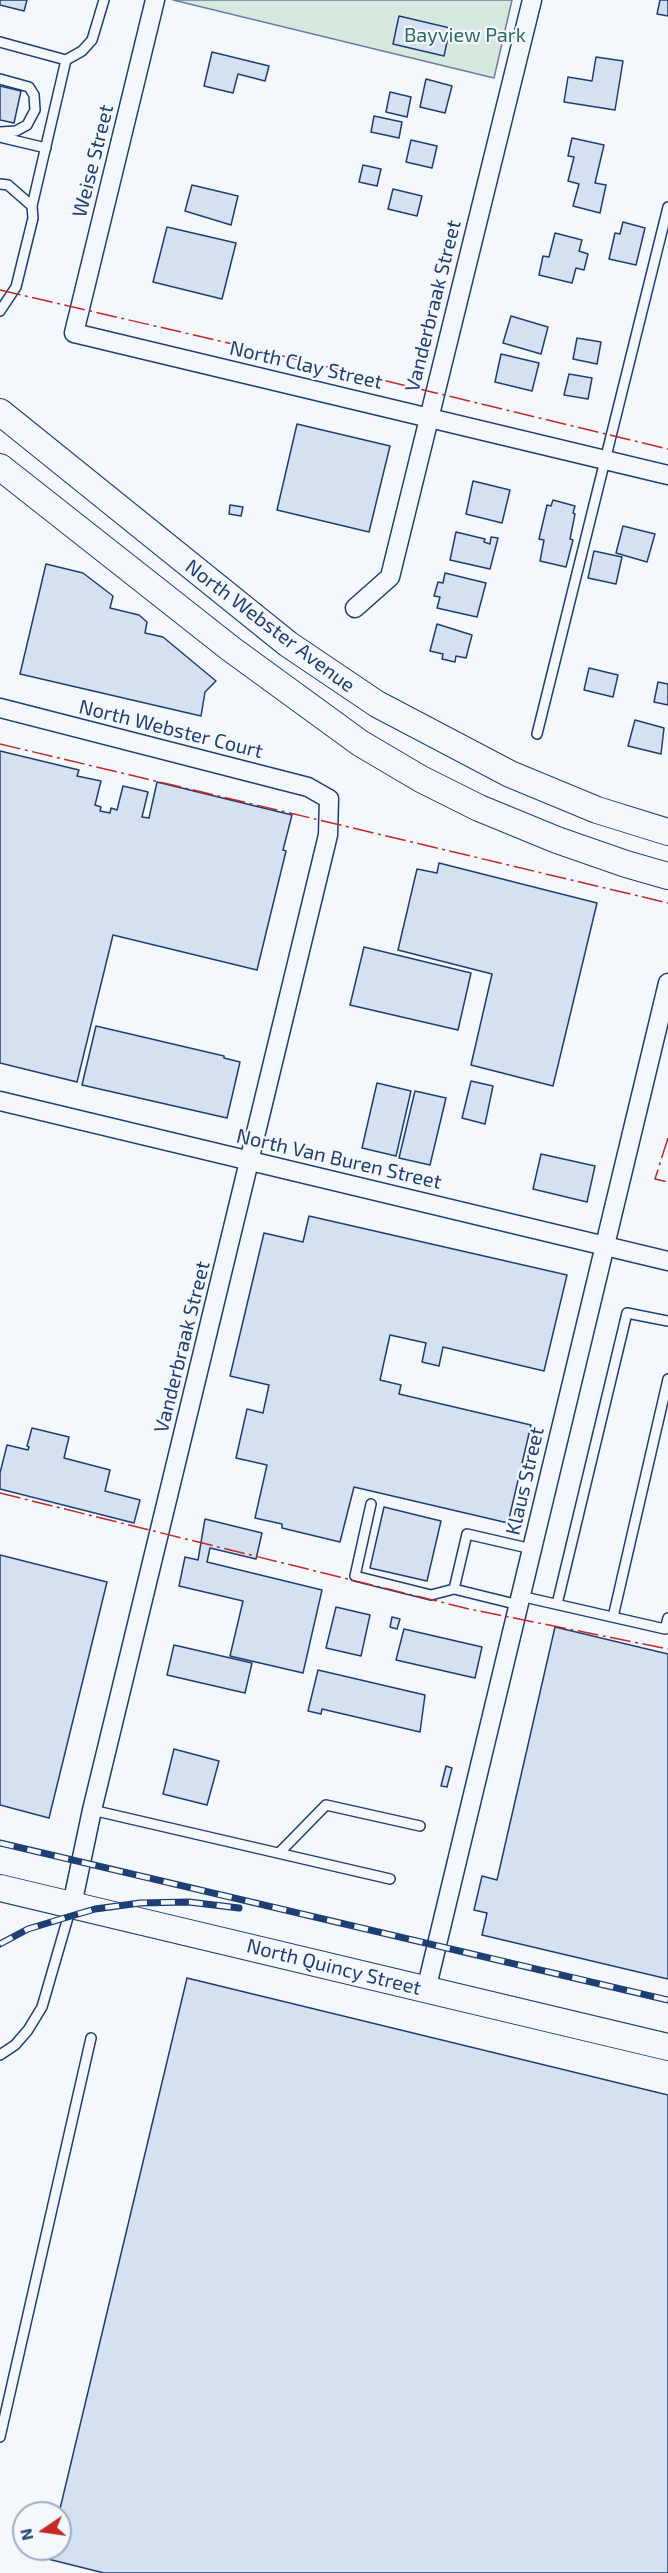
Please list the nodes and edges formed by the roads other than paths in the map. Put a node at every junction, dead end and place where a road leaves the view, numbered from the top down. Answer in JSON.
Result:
{"nodes":[{"id":1,"x":104,"y":0,"type":"edge"},
{"id":2,"x":155,"y":0,"type":"edge"},
{"id":3,"x":532,"y":0,"type":"edge"},
{"id":4,"x":0,"y":42,"type":"edge"},
{"id":5,"x":66,"y":60,"type":"junction"},
{"id":6,"x":0,"y":79,"type":"edge"},
{"id":7,"x":0,"y":132,"type":"edge"},
{"id":8,"x":0,"y":137,"type":"edge"},
{"id":9,"x":45,"y":148,"type":"junction"},
{"id":10,"x":0,"y":184,"type":"edge"},
{"id":11,"x":32,"y":206,"type":"junction"},
{"id":12,"x":668,"y":207,"type":"edge"},
{"id":13,"x":0,"y":311,"type":"edge"},
{"id":14,"x":74,"y":333,"type":"joint"},
{"id":15,"x":0,"y":412,"type":"edge"},
{"id":16,"x":428,"y":418,"type":"junction"},
{"id":17,"x":606,"y":460,"type":"junction"},
{"id":18,"x":0,"y":467,"type":"edge"},
{"id":19,"x":668,"y":475,"type":"edge"},
{"id":20,"x":354,"y":608,"type":"dead end"},
{"id":21,"x":0,"y":708,"type":"edge"},
{"id":22,"x":537,"y":734,"type":"dead end"},
{"id":23,"x":329,"y":799,"type":"joint"},
{"id":24,"x":668,"y":832,"type":"edge"},
{"id":25,"x":668,"y":876,"type":"edge"},
{"id":26,"x":668,"y":983,"type":"edge"},
{"id":27,"x":0,"y":1101,"type":"edge"},
{"id":28,"x":250,"y":1161,"type":"junction"},
{"id":29,"x":604,"y":1245,"type":"junction"},
{"id":30,"x":668,"y":1261,"type":"edge"},
{"id":31,"x":668,"y":1321,"type":"edge"},
{"id":32,"x":668,"y":1379,"type":"edge"},
{"id":33,"x":371,"y":1504,"type":"dead end"},
{"id":34,"x":532,"y":1549,"type":"junction"},
{"id":35,"x":454,"y":1589,"type":"junction"},
{"id":36,"x":519,"y":1600,"type":"junction"},
{"id":37,"x":557,"y":1604,"type":"junction"},
{"id":38,"x":613,"y":1617,"type":"junction"},
{"id":39,"x":668,"y":1617,"type":"edge"},
{"id":40,"x":92,"y":1810,"type":"junction"},
{"id":41,"x":420,"y":1826,"type":"dead end"},
{"id":42,"x":279,"y":1853,"type":"junction"},
{"id":43,"x":390,"y":1879,"type":"dead end"},
{"id":44,"x":0,"y":1888,"type":"edge"},
{"id":45,"x":72,"y":1905,"type":"junction"},
{"id":46,"x":426,"y":1990,"type":"junction"},
{"id":47,"x":91,"y":2038,"type":"dead end"},
{"id":48,"x":668,"y":2047,"type":"edge"},
{"id":49,"x":0,"y":2055,"type":"edge"},
{"id":50,"x":0,"y":2437,"type":"edge"}],
"edges":[{"from":1,"to":5,"type":"lane"},
{"from":2,"to":14,"type":"street","name":"Weise Street"},
{"from":3,"to":16,"type":"street","name":"Vanderbraak Street"},
{"from":4,"to":5,"type":"lane"},
{"from":5,"to":9,"type":"lane"},
{"from":6,"to":7,"type":"lane"},
{"from":8,"to":9,"type":"lane"},
{"from":9,"to":11,"type":"lane"},
{"from":10,"to":11,"type":"lane"},
{"from":11,"to":13,"type":"lane"},
{"from":12,"to":17,"type":"lane"},
{"from":14,"to":16,"type":"street","name":"North Clay Street"},
{"from":15,"to":24,"type":"main road","name":"North Webster Avenue"},
{"from":16,"to":17,"type":"street","name":"North Clay Street"},
{"from":16,"to":20,"type":"street","name":"Vanderbraak Street"},
{"from":17,"to":19,"type":"street","name":"North Clay Street"},
{"from":17,"to":22,"type":"lane"},
{"from":18,"to":25,"type":"main road","name":"North Webster Avenue"},
{"from":21,"to":23,"type":"street","name":"North Webster Court"},
{"from":23,"to":28,"type":"street","name":"Vanderbraak Street"},
{"from":26,"to":29,"type":"street","name":"Klaus Street"},
{"from":27,"to":28,"type":"street","name":"North Van Buren Street"},
{"from":28,"to":29,"type":"street","name":"North Van Buren Street"},
{"from":28,"to":40,"type":"street","name":"Vanderbraak Street"},
{"from":29,"to":30,"type":"street","name":"North Van Buren Street"},
{"from":29,"to":34,"type":"street","name":"Klaus Street"},
{"from":31,"to":37,"type":"lane"},
{"from":32,"to":38,"type":"lane"},
{"from":33,"to":35,"type":"lane"},
{"from":34,"to":35,"type":"lane"},
{"from":34,"to":36,"type":"street","name":"Klaus Street"},
{"from":35,"to":36,"type":"lane"},
{"from":36,"to":37,"type":"lane"},
{"from":36,"to":46,"type":"street","name":"Klaus Street"},
{"from":37,"to":38,"type":"lane"},
{"from":38,"to":39,"type":"lane"},
{"from":40,"to":42,"type":"lane"},
{"from":40,"to":45,"type":"street","name":"Vanderbraak Street"},
{"from":41,"to":42,"type":"lane"},
{"from":42,"to":43,"type":"lane"},
{"from":44,"to":45,"type":"main road","name":"North Quincy Street"},
{"from":45,"to":46,"type":"main road","name":"North Quincy Street"},
{"from":45,"to":49,"type":"lane"},
{"from":46,"to":48,"type":"main road","name":"North Quincy Street"},
{"from":47,"to":50,"type":"lane"}]}
